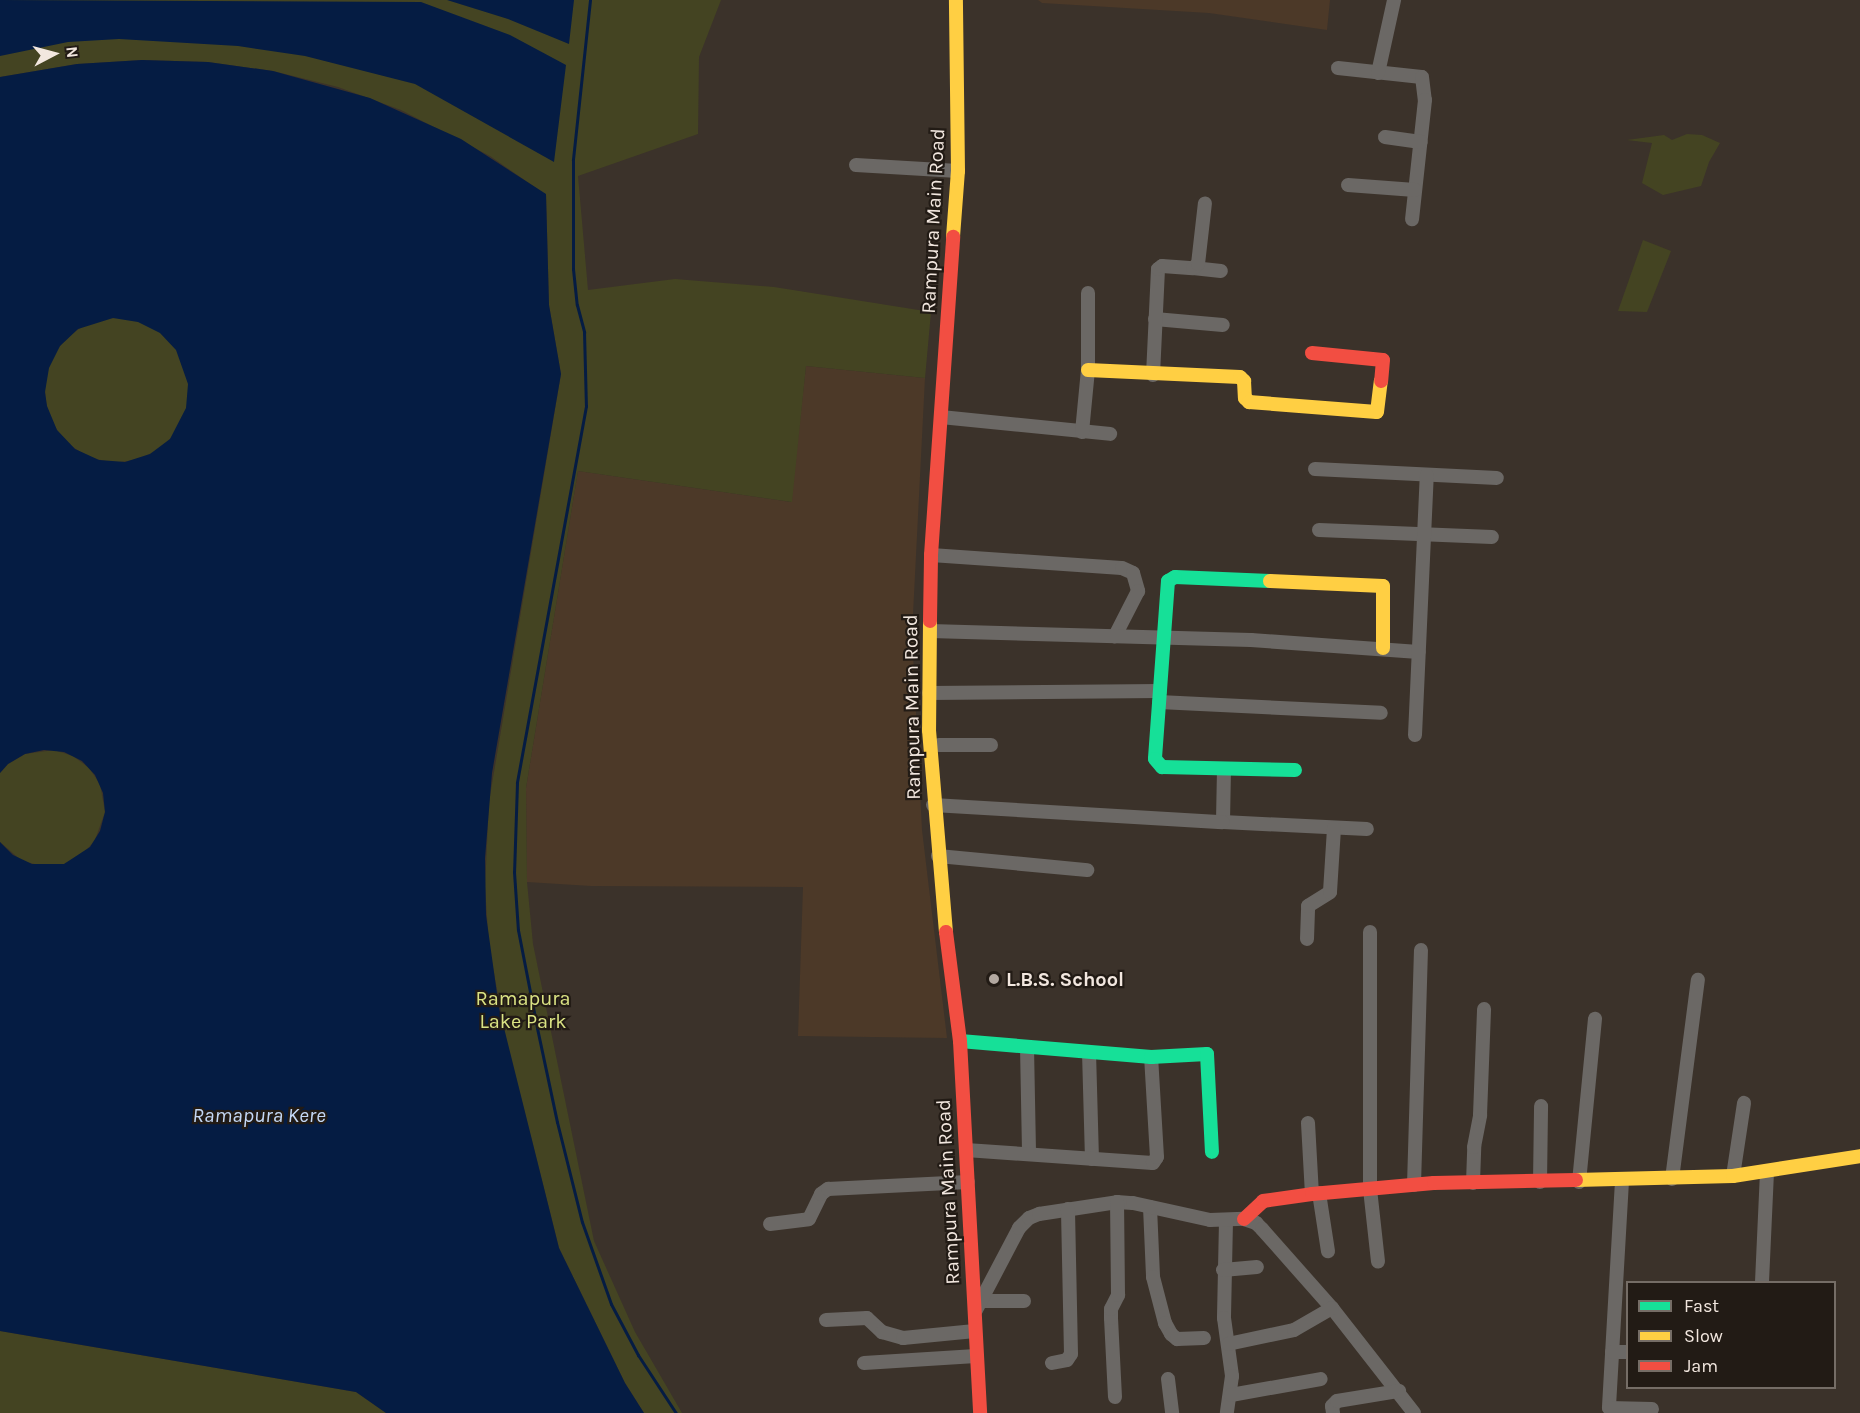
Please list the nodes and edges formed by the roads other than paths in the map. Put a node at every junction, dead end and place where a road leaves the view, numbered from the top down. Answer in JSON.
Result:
{"nodes":[{"id":1,"x":956,"y":0,"type":"edge"},
{"id":2,"x":1394,"y":0,"type":"edge"},
{"id":3,"x":1338,"y":68,"type":"dead end"},
{"id":4,"x":1378,"y":73,"type":"junction"},
{"id":5,"x":1386,"y":137,"type":"dead end"},
{"id":6,"x":1420,"y":142,"type":"junction"},
{"id":7,"x":856,"y":165,"type":"dead end"},
{"id":8,"x":958,"y":171,"type":"junction"},
{"id":9,"x":1348,"y":185,"type":"dead end"},
{"id":10,"x":1415,"y":190,"type":"junction"},
{"id":11,"x":1205,"y":203,"type":"dead end"},
{"id":12,"x":1412,"y":219,"type":"dead end"},
{"id":13,"x":1193,"y":268,"type":"junction"},
{"id":14,"x":1221,"y":271,"type":"dead end"},
{"id":15,"x":1088,"y":293,"type":"dead end"},
{"id":16,"x":1155,"y":319,"type":"junction"},
{"id":17,"x":1223,"y":325,"type":"dead end"},
{"id":18,"x":1312,"y":353,"type":"dead end"},
{"id":19,"x":1088,"y":370,"type":"junction"},
{"id":20,"x":1153,"y":375,"type":"junction"},
{"id":21,"x":941,"y":417,"type":"junction"},
{"id":22,"x":1082,"y":432,"type":"junction"},
{"id":23,"x":1110,"y":434,"type":"dead end"},
{"id":24,"x":1315,"y":469,"type":"dead end"},
{"id":25,"x":1427,"y":475,"type":"junction"},
{"id":26,"x":1497,"y":478,"type":"dead end"},
{"id":27,"x":1319,"y":530,"type":"dead end"},
{"id":28,"x":1425,"y":534,"type":"junction"},
{"id":29,"x":1492,"y":537,"type":"dead end"},
{"id":30,"x":931,"y":555,"type":"junction"},
{"id":31,"x":930,"y":631,"type":"junction"},
{"id":32,"x":1115,"y":636,"type":"junction"},
{"id":33,"x":1162,"y":637,"type":"junction"},
{"id":34,"x":1383,"y":648,"type":"junction"},
{"id":35,"x":1419,"y":652,"type":"junction"},
{"id":36,"x":929,"y":693,"type":"junction"},
{"id":37,"x":1160,"y":696,"type":"junction"},
{"id":38,"x":1381,"y":712,"type":"dead end"},
{"id":39,"x":929,"y":722,"type":"junction"},
{"id":40,"x":1415,"y":735,"type":"dead end"},
{"id":41,"x":939,"y":745,"type":"junction"},
{"id":42,"x":991,"y":745,"type":"dead end"},
{"id":43,"x":1224,"y":769,"type":"junction"},
{"id":44,"x":1295,"y":770,"type":"dead end"},
{"id":45,"x":932,"y":778,"type":"junction"},
{"id":46,"x":933,"y":804,"type":"junction"},
{"id":47,"x":1223,"y":822,"type":"junction"},
{"id":48,"x":1334,"y":828,"type":"junction"},
{"id":49,"x":1367,"y":829,"type":"dead end"},
{"id":50,"x":938,"y":856,"type":"junction"},
{"id":51,"x":1087,"y":870,"type":"dead end"},
{"id":52,"x":1370,"y":932,"type":"dead end"},
{"id":53,"x":1306,"y":939,"type":"dead end"},
{"id":54,"x":1421,"y":950,"type":"dead end"},
{"id":55,"x":1698,"y":980,"type":"dead end"},
{"id":56,"x":1484,"y":1009,"type":"dead end"},
{"id":57,"x":1595,"y":1019,"type":"dead end"},
{"id":58,"x":960,"y":1041,"type":"junction"},
{"id":59,"x":1027,"y":1047,"type":"junction"},
{"id":60,"x":1089,"y":1052,"type":"junction"},
{"id":61,"x":1151,"y":1058,"type":"junction"},
{"id":62,"x":1744,"y":1103,"type":"dead end"},
{"id":63,"x":1541,"y":1106,"type":"dead end"},
{"id":64,"x":1308,"y":1123,"type":"dead end"},
{"id":65,"x":966,"y":1150,"type":"junction"},
{"id":66,"x":1212,"y":1152,"type":"dead end"},
{"id":67,"x":1029,"y":1154,"type":"junction"},
{"id":68,"x":1860,"y":1156,"type":"edge"},
{"id":69,"x":1092,"y":1159,"type":"junction"},
{"id":70,"x":1767,"y":1173,"type":"junction"},
{"id":71,"x":1733,"y":1176,"type":"junction"},
{"id":72,"x":1672,"y":1179,"type":"junction"},
{"id":73,"x":1622,"y":1180,"type":"junction"},
{"id":74,"x":968,"y":1182,"type":"junction"},
{"id":75,"x":1540,"y":1182,"type":"junction"},
{"id":76,"x":1579,"y":1182,"type":"junction"},
{"id":77,"x":1473,"y":1183,"type":"junction"},
{"id":78,"x":1414,"y":1185,"type":"junction"},
{"id":79,"x":1370,"y":1189,"type":"junction"},
{"id":80,"x":1315,"y":1193,"type":"junction"},
{"id":81,"x":1117,"y":1202,"type":"junction"},
{"id":82,"x":1150,"y":1207,"type":"junction"},
{"id":83,"x":1068,"y":1209,"type":"junction"},
{"id":84,"x":1244,"y":1220,"type":"junction"},
{"id":85,"x":1226,"y":1221,"type":"junction"},
{"id":86,"x":770,"y":1224,"type":"dead end"},
{"id":87,"x":1328,"y":1251,"type":"dead end"},
{"id":88,"x":1378,"y":1262,"type":"dead end"},
{"id":89,"x":1257,"y":1267,"type":"dead end"},
{"id":90,"x":1223,"y":1270,"type":"junction"},
{"id":91,"x":1762,"y":1281,"type":"edge"},
{"id":92,"x":1621,"y":1298,"type":"edge"},
{"id":93,"x":980,"y":1301,"type":"junction"},
{"id":94,"x":1024,"y":1301,"type":"dead end"},
{"id":95,"x":1332,"y":1308,"type":"junction"},
{"id":96,"x":973,"y":1314,"type":"junction"},
{"id":97,"x":826,"y":1320,"type":"dead end"},
{"id":98,"x":975,"y":1331,"type":"junction"},
{"id":99,"x":1204,"y":1338,"type":"dead end"},
{"id":100,"x":1228,"y":1344,"type":"junction"},
{"id":101,"x":1612,"y":1352,"type":"junction"},
{"id":102,"x":1626,"y":1353,"type":"edge"},
{"id":103,"x":976,"y":1356,"type":"junction"},
{"id":104,"x":864,"y":1363,"type":"dead end"},
{"id":105,"x":1052,"y":1363,"type":"dead end"},
{"id":106,"x":1168,"y":1379,"type":"dead end"},
{"id":107,"x":1321,"y":1379,"type":"dead end"},
{"id":108,"x":1399,"y":1391,"type":"junction"},
{"id":109,"x":1231,"y":1395,"type":"junction"},
{"id":110,"x":1115,"y":1397,"type":"dead end"},
{"id":111,"x":1652,"y":1409,"type":"dead end"},
{"id":112,"x":980,"y":1413,"type":"edge"},
{"id":113,"x":1172,"y":1413,"type":"edge"},
{"id":114,"x":1227,"y":1413,"type":"edge"},
{"id":115,"x":1333,"y":1413,"type":"edge"},
{"id":116,"x":1414,"y":1413,"type":"edge"}],
"edges":[{"from":1,"to":8,"type":"street","name":"Rampura Main Road"},
{"from":2,"to":4,"type":"street"},
{"from":3,"to":4,"type":"street"},
{"from":4,"to":6,"type":"street"},
{"from":5,"to":6,"type":"street"},
{"from":6,"to":10,"type":"street"},
{"from":7,"to":8,"type":"street"},
{"from":8,"to":21,"type":"street","name":"Rampura Main Road"},
{"from":9,"to":10,"type":"street"},
{"from":10,"to":12,"type":"street"},
{"from":11,"to":13,"type":"street"},
{"from":13,"to":14,"type":"street"},
{"from":13,"to":16,"type":"street"},
{"from":15,"to":19,"type":"street"},
{"from":16,"to":17,"type":"street"},
{"from":16,"to":20,"type":"street"},
{"from":18,"to":20,"type":"street"},
{"from":19,"to":20,"type":"street"},
{"from":19,"to":22,"type":"street"},
{"from":21,"to":22,"type":"street"},
{"from":21,"to":30,"type":"street","name":"Rampura Main Road"},
{"from":22,"to":23,"type":"street"},
{"from":24,"to":25,"type":"street"},
{"from":25,"to":26,"type":"street"},
{"from":25,"to":28,"type":"street"},
{"from":27,"to":28,"type":"street"},
{"from":28,"to":29,"type":"street"},
{"from":28,"to":35,"type":"street"},
{"from":30,"to":31,"type":"street","name":"Rampura Main Road"},
{"from":30,"to":32,"type":"street"},
{"from":31,"to":32,"type":"street"},
{"from":31,"to":36,"type":"street","name":"Rampura Main Road"},
{"from":32,"to":33,"type":"street"},
{"from":33,"to":34,"type":"street"},
{"from":33,"to":34,"type":"street"},
{"from":33,"to":37,"type":"street"},
{"from":34,"to":35,"type":"street"},
{"from":35,"to":40,"type":"street"},
{"from":36,"to":37,"type":"street"},
{"from":36,"to":39,"type":"street","name":"Rampura Main Road"},
{"from":37,"to":38,"type":"street"},
{"from":37,"to":43,"type":"street"},
{"from":39,"to":41,"type":"street"},
{"from":39,"to":45,"type":"street","name":"Rampura Main Road"},
{"from":41,"to":42,"type":"street"},
{"from":41,"to":45,"type":"street"},
{"from":43,"to":44,"type":"street"},
{"from":43,"to":47,"type":"street"},
{"from":45,"to":46,"type":"street","name":"Rampura Main Road"},
{"from":46,"to":47,"type":"street"},
{"from":46,"to":50,"type":"street","name":"Rampura Main Road"},
{"from":47,"to":48,"type":"street"},
{"from":48,"to":49,"type":"street"},
{"from":48,"to":53,"type":"street"},
{"from":50,"to":51,"type":"street"},
{"from":50,"to":58,"type":"street","name":"Rampura Main Road"},
{"from":52,"to":79,"type":"street"},
{"from":54,"to":78,"type":"street"},
{"from":55,"to":72,"type":"street"},
{"from":56,"to":77,"type":"street"},
{"from":57,"to":76,"type":"street"},
{"from":58,"to":59,"type":"street"},
{"from":58,"to":65,"type":"street","name":"Rampura Main Road"},
{"from":59,"to":60,"type":"street"},
{"from":59,"to":67,"type":"street"},
{"from":60,"to":61,"type":"street"},
{"from":60,"to":69,"type":"street"},
{"from":61,"to":66,"type":"street"},
{"from":61,"to":69,"type":"street"},
{"from":62,"to":71,"type":"street"},
{"from":63,"to":75,"type":"street"},
{"from":64,"to":80,"type":"street"},
{"from":65,"to":67,"type":"street"},
{"from":65,"to":74,"type":"street","name":"Rampura Main Road"},
{"from":67,"to":69,"type":"street"},
{"from":68,"to":70,"type":"street"},
{"from":70,"to":71,"type":"street"},
{"from":70,"to":91,"type":"street"},
{"from":71,"to":72,"type":"street"},
{"from":72,"to":73,"type":"street"},
{"from":73,"to":76,"type":"street"},
{"from":73,"to":92,"type":"street"},
{"from":74,"to":86,"type":"street"},
{"from":74,"to":96,"type":"street","name":"Rampura Main Road"},
{"from":75,"to":76,"type":"street"},
{"from":75,"to":77,"type":"street"},
{"from":77,"to":78,"type":"street"},
{"from":78,"to":79,"type":"street"},
{"from":79,"to":80,"type":"street"},
{"from":79,"to":88,"type":"street"},
{"from":80,"to":84,"type":"street"},
{"from":80,"to":87,"type":"street"},
{"from":81,"to":82,"type":"street"},
{"from":81,"to":83,"type":"street"},
{"from":81,"to":110,"type":"street"},
{"from":82,"to":85,"type":"street"},
{"from":82,"to":99,"type":"street"},
{"from":83,"to":93,"type":"street"},
{"from":83,"to":105,"type":"street"},
{"from":84,"to":85,"type":"street"},
{"from":84,"to":95,"type":"street"},
{"from":85,"to":90,"type":"street"},
{"from":89,"to":90,"type":"street"},
{"from":90,"to":100,"type":"street"},
{"from":92,"to":101,"type":"street"},
{"from":93,"to":94,"type":"street"},
{"from":93,"to":96,"type":"street"},
{"from":95,"to":100,"type":"street"},
{"from":95,"to":108,"type":"street"},
{"from":96,"to":98,"type":"street","name":"Rampura Main Road"},
{"from":97,"to":98,"type":"street"},
{"from":98,"to":103,"type":"street","name":"Rampura Main Road"},
{"from":100,"to":109,"type":"street"},
{"from":101,"to":102,"type":"street"},
{"from":101,"to":111,"type":"street"},
{"from":103,"to":104,"type":"street"},
{"from":103,"to":112,"type":"street","name":"Rampura Main Road"},
{"from":106,"to":113,"type":"street"},
{"from":107,"to":109,"type":"street"},
{"from":108,"to":115,"type":"street"},
{"from":108,"to":116,"type":"street"},
{"from":109,"to":114,"type":"street"}]}
